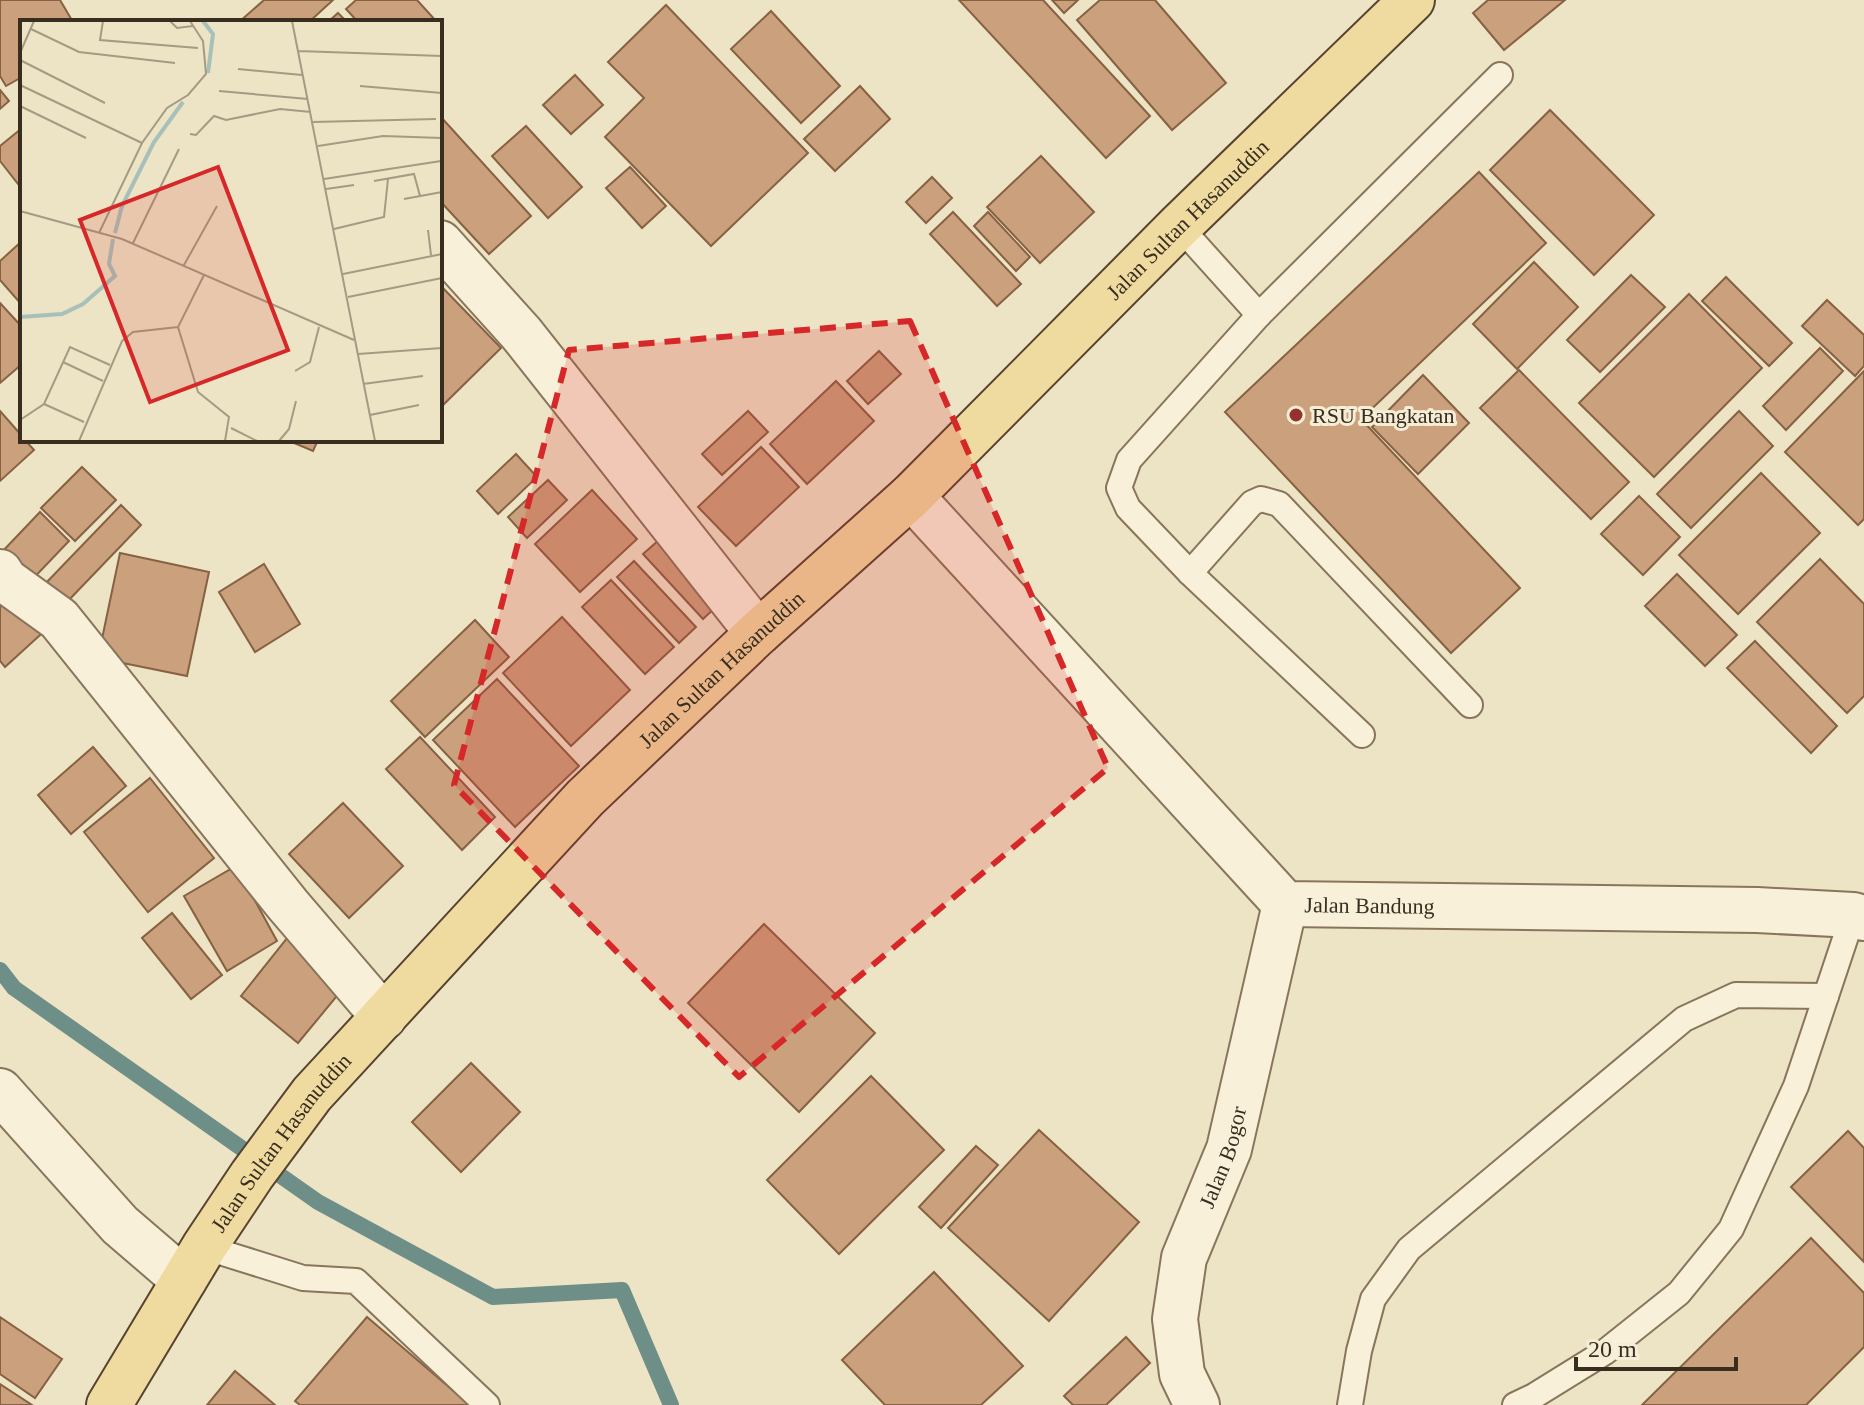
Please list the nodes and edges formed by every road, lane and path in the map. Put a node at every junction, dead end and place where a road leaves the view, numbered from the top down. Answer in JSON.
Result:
{"nodes":[{"id":1,"x":1412,"y":0,"type":"edge"},
{"id":2,"x":1500,"y":75,"type":"dead end"},
{"id":3,"x":1179,"y":226,"type":"junction"},
{"id":4,"x":442,"y":245,"type":"edge"},
{"id":5,"x":1259,"y":315,"type":"junction"},
{"id":6,"x":911,"y":496,"type":"junction"},
{"id":7,"x":0,"y":572,"type":"edge"},
{"id":8,"x":1190,"y":573,"type":"junction"},
{"id":9,"x":758,"y":633,"type":"junction"},
{"id":10,"x":1470,"y":705,"type":"dead end"},
{"id":11,"x":1362,"y":735,"type":"dead end"},
{"id":12,"x":1285,"y":904,"type":"junction"},
{"id":13,"x":1859,"y":917,"type":"edge"},
{"id":14,"x":1826,"y":996,"type":"junction"},
{"id":15,"x":384,"y":1017,"type":"junction"},
{"id":16,"x":0,"y":1091,"type":"edge"},
{"id":17,"x":200,"y":1254,"type":"junction"},
{"id":18,"x":109,"y":1405,"type":"edge"},
{"id":19,"x":487,"y":1405,"type":"edge"},
{"id":20,"x":1197,"y":1405,"type":"edge"},
{"id":21,"x":1350,"y":1405,"type":"edge"},
{"id":22,"x":1515,"y":1405,"type":"edge"}],
"edges":[{"from":1,"to":3,"type":"main road","name":"Jalan Sultan Hasanuddin"},
{"from":2,"to":5,"type":"lane"},
{"from":3,"to":5,"type":"lane"},
{"from":3,"to":6,"type":"main road","name":"Jalan Sultan Hasanuddin"},
{"from":4,"to":9,"type":"street"},
{"from":5,"to":8,"type":"lane"},
{"from":6,"to":9,"type":"main road","name":"Jalan Sultan Hasanuddin"},
{"from":6,"to":12,"type":"street","name":"Jalan Bandung"},
{"from":7,"to":15,"type":"street"},
{"from":8,"to":10,"type":"lane"},
{"from":8,"to":11,"type":"lane"},
{"from":9,"to":15,"type":"main road","name":"Jalan Sultan Hasanuddin"},
{"from":12,"to":13,"type":"street","name":"Jalan Bandung"},
{"from":12,"to":20,"type":"street","name":"Jalan Bogor"},
{"from":13,"to":14,"type":"lane"},
{"from":14,"to":21,"type":"lane"},
{"from":14,"to":22,"type":"lane"},
{"from":15,"to":17,"type":"main road","name":"Jalan Sultan Hasanuddin"},
{"from":16,"to":17,"type":"street"},
{"from":17,"to":18,"type":"main road","name":"Jalan Sultan Hasanuddin"},
{"from":17,"to":19,"type":"lane"}]}
